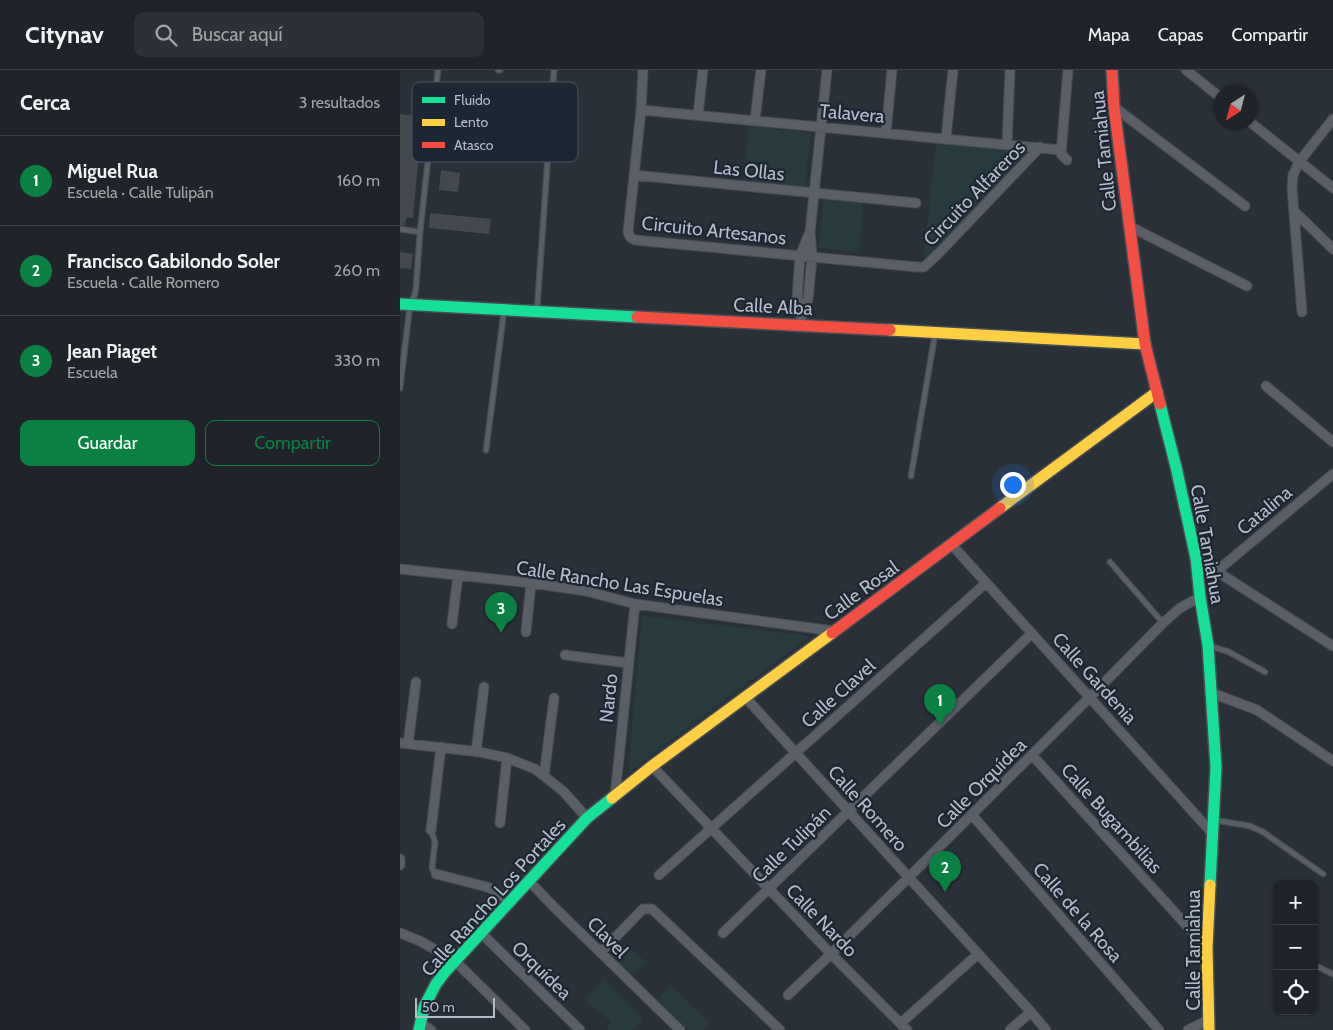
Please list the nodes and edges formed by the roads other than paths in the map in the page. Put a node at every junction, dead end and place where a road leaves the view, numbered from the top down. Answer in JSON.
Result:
{"nodes":[{"id":1,"x":643,"y":70,"type":"edge"},
{"id":2,"x":703,"y":70,"type":"edge"},
{"id":3,"x":761,"y":70,"type":"edge"},
{"id":4,"x":827,"y":70,"type":"edge"},
{"id":5,"x":892,"y":70,"type":"edge"},
{"id":6,"x":953,"y":70,"type":"edge"},
{"id":7,"x":1010,"y":70,"type":"edge"},
{"id":8,"x":1068,"y":70,"type":"edge"},
{"id":9,"x":1112,"y":70,"type":"edge"},
{"id":10,"x":1186,"y":70,"type":"edge"},
{"id":11,"x":1213,"y":92,"type":"edge"},
{"id":12,"x":1114,"y":107,"type":"junction"},
{"id":13,"x":640,"y":110,"type":"junction"},
{"id":14,"x":698,"y":115,"type":"junction"},
{"id":15,"x":1333,"y":119,"type":"edge"},
{"id":16,"x":755,"y":120,"type":"junction"},
{"id":17,"x":821,"y":127,"type":"junction"},
{"id":18,"x":1258,"y":129,"type":"edge"},
{"id":19,"x":886,"y":133,"type":"junction"},
{"id":20,"x":946,"y":138,"type":"junction"},
{"id":21,"x":1007,"y":144,"type":"junction"},
{"id":22,"x":1040,"y":147,"type":"junction"},
{"id":23,"x":1061,"y":150,"type":"junction"},
{"id":24,"x":1067,"y":160,"type":"dead end"},
{"id":25,"x":428,"y":162,"type":"edge"},
{"id":26,"x":547,"y":162,"type":"edge"},
{"id":27,"x":1299,"y":162,"type":"junction"},
{"id":28,"x":634,"y":175,"type":"junction"},
{"id":29,"x":1333,"y":188,"type":"edge"},
{"id":30,"x":814,"y":193,"type":"junction"},
{"id":31,"x":916,"y":203,"type":"dead end"},
{"id":32,"x":1245,"y":206,"type":"dead end"},
{"id":33,"x":1294,"y":211,"type":"junction"},
{"id":34,"x":1129,"y":226,"type":"junction"},
{"id":35,"x":400,"y":229,"type":"edge"},
{"id":36,"x":420,"y":232,"type":"junction"},
{"id":37,"x":810,"y":232,"type":"junction"},
{"id":38,"x":1333,"y":249,"type":"edge"},
{"id":39,"x":800,"y":256,"type":"junction"},
{"id":40,"x":812,"y":257,"type":"junction"},
{"id":41,"x":1247,"y":286,"type":"dead end"},
{"id":42,"x":405,"y":304,"type":"edge"},
{"id":43,"x":802,"y":306,"type":"junction"},
{"id":44,"x":504,"y":310,"type":"junction"},
{"id":45,"x":536,"y":311,"type":"junction"},
{"id":46,"x":1302,"y":312,"type":"dead end"},
{"id":47,"x":801,"y":325,"type":"junction"},
{"id":48,"x":935,"y":332,"type":"junction"},
{"id":49,"x":1145,"y":344,"type":"junction"},
{"id":50,"x":1266,"y":386,"type":"dead end"},
{"id":51,"x":400,"y":388,"type":"edge"},
{"id":52,"x":1157,"y":392,"type":"junction"},
{"id":53,"x":1333,"y":442,"type":"edge"},
{"id":54,"x":486,"y":450,"type":"dead end"},
{"id":55,"x":1333,"y":474,"type":"edge"},
{"id":56,"x":910,"y":476,"type":"dead end"},
{"id":57,"x":952,"y":545,"type":"junction"},
{"id":58,"x":1196,"y":558,"type":"junction"},
{"id":59,"x":1110,"y":562,"type":"dead end"},
{"id":60,"x":400,"y":569,"type":"edge"},
{"id":61,"x":1216,"y":571,"type":"junction"},
{"id":62,"x":458,"y":575,"type":"junction"},
{"id":63,"x":531,"y":583,"type":"junction"},
{"id":64,"x":986,"y":583,"type":"junction"},
{"id":65,"x":1200,"y":597,"type":"junction"},
{"id":66,"x":635,"y":604,"type":"junction"},
{"id":67,"x":1163,"y":623,"type":"junction"},
{"id":68,"x":452,"y":624,"type":"dead end"},
{"id":69,"x":834,"y":631,"type":"junction"},
{"id":70,"x":526,"y":632,"type":"dead end"},
{"id":71,"x":1032,"y":634,"type":"junction"},
{"id":72,"x":1208,"y":645,"type":"junction"},
{"id":73,"x":1333,"y":646,"type":"edge"},
{"id":74,"x":565,"y":655,"type":"dead end"},
{"id":75,"x":628,"y":663,"type":"junction"},
{"id":76,"x":1265,"y":672,"type":"dead end"},
{"id":77,"x":416,"y":682,"type":"dead end"},
{"id":78,"x":484,"y":687,"type":"dead end"},
{"id":79,"x":1212,"y":693,"type":"junction"},
{"id":80,"x":745,"y":697,"type":"junction"},
{"id":81,"x":554,"y":698,"type":"dead end"},
{"id":82,"x":1090,"y":698,"type":"junction"},
{"id":83,"x":404,"y":744,"type":"edge"},
{"id":84,"x":441,"y":748,"type":"junction"},
{"id":85,"x":476,"y":752,"type":"junction"},
{"id":86,"x":796,"y":753,"type":"junction"},
{"id":87,"x":1032,"y":755,"type":"junction"},
{"id":88,"x":507,"y":758,"type":"junction"},
{"id":89,"x":1333,"y":761,"type":"edge"},
{"id":90,"x":652,"y":766,"type":"junction"},
{"id":91,"x":544,"y":776,"type":"junction"},
{"id":92,"x":615,"y":796,"type":"junction"},
{"id":93,"x":848,"y":811,"type":"junction"},
{"id":94,"x":972,"y":815,"type":"junction"},
{"id":95,"x":587,"y":818,"type":"junction"},
{"id":96,"x":1214,"y":820,"type":"junction"},
{"id":97,"x":500,"y":823,"type":"dead end"},
{"id":98,"x":711,"y":828,"type":"junction"},
{"id":99,"x":431,"y":830,"type":"joint"},
{"id":100,"x":1213,"y":834,"type":"junction"},
{"id":101,"x":436,"y":874,"type":"joint"},
{"id":102,"x":1323,"y":874,"type":"dead end"},
{"id":103,"x":658,"y":875,"type":"dead end"},
{"id":104,"x":909,"y":877,"type":"junction"},
{"id":105,"x":529,"y":881,"type":"junction"},
{"id":106,"x":769,"y":888,"type":"junction"},
{"id":107,"x":510,"y":902,"type":"junction"},
{"id":108,"x":400,"y":933,"type":"edge"},
{"id":109,"x":481,"y":933,"type":"junction"},
{"id":110,"x":723,"y":933,"type":"dead end"},
{"id":111,"x":1207,"y":948,"type":"junction"},
{"id":112,"x":600,"y":952,"type":"junction"},
{"id":113,"x":832,"y":954,"type":"junction"},
{"id":114,"x":978,"y":954,"type":"junction"},
{"id":115,"x":455,"y":961,"type":"junction"},
{"id":116,"x":1318,"y":967,"type":"dead end"},
{"id":117,"x":1333,"y":974,"type":"edge"},
{"id":118,"x":788,"y":995,"type":"dead end"},
{"id":119,"x":1031,"y":1012,"type":"junction"},
{"id":120,"x":1209,"y":1024,"type":"edge"},
{"id":121,"x":420,"y":1026,"type":"edge"},
{"id":122,"x":904,"y":1027,"type":"edge"},
{"id":123,"x":431,"y":1030,"type":"edge"},
{"id":124,"x":525,"y":1030,"type":"edge"},
{"id":125,"x":580,"y":1030,"type":"edge"},
{"id":126,"x":680,"y":1030,"type":"edge"},
{"id":127,"x":780,"y":1030,"type":"edge"},
{"id":128,"x":1010,"y":1030,"type":"edge"},
{"id":129,"x":1046,"y":1030,"type":"edge"},
{"id":130,"x":1159,"y":1030,"type":"edge"},
{"id":131,"x":1188,"y":1030,"type":"edge"}],
"edges":[{"from":1,"to":13,"type":"street","name":"Circuito Artesanos"},
{"from":2,"to":14,"type":"street"},
{"from":3,"to":16,"type":"street"},
{"from":4,"to":17,"type":"street"},
{"from":5,"to":19,"type":"street"},
{"from":6,"to":20,"type":"street"},
{"from":7,"to":21,"type":"street"},
{"from":8,"to":23,"type":"street"},
{"from":9,"to":12,"type":"street","name":"Calle Tamiahua"},
{"from":10,"to":11,"type":"street"},
{"from":12,"to":32,"type":"street"},
{"from":12,"to":34,"type":"street","name":"Calle Tamiahua"},
{"from":13,"to":14,"type":"street","name":"Talavera"},
{"from":13,"to":28,"type":"street","name":"Circuito Artesanos"},
{"from":14,"to":16,"type":"street","name":"Talavera"},
{"from":15,"to":27,"type":"street"},
{"from":16,"to":17,"type":"street","name":"Talavera"},
{"from":17,"to":19,"type":"street","name":"Talavera"},
{"from":17,"to":30,"type":"street"},
{"from":18,"to":27,"type":"street"},
{"from":19,"to":20,"type":"street","name":"Talavera"},
{"from":20,"to":21,"type":"street","name":"Talavera"},
{"from":21,"to":22,"type":"street","name":"Talavera"},
{"from":22,"to":23,"type":"street","name":"Talavera"},
{"from":22,"to":40,"type":"street","name":"Circuito Alfareros"},
{"from":23,"to":24,"type":"street"},
{"from":25,"to":36,"type":"lane"},
{"from":26,"to":45,"type":"lane"},
{"from":27,"to":29,"type":"street"},
{"from":27,"to":33,"type":"street"},
{"from":28,"to":30,"type":"street","name":"Las Ollas"},
{"from":28,"to":39,"type":"street","name":"Circuito Artesanos"},
{"from":30,"to":31,"type":"street","name":"Las Ollas"},
{"from":30,"to":37,"type":"street"},
{"from":33,"to":38,"type":"street"},
{"from":33,"to":46,"type":"street"},
{"from":34,"to":41,"type":"street"},
{"from":34,"to":49,"type":"street","name":"Calle Tamiahua"},
{"from":35,"to":36,"type":"lane"},
{"from":36,"to":42,"type":"lane"},
{"from":37,"to":39,"type":"street"},
{"from":37,"to":40,"type":"street"},
{"from":39,"to":40,"type":"street","name":"Circuito Artesanos"},
{"from":39,"to":43,"type":"street"},
{"from":40,"to":43,"type":"street"},
{"from":42,"to":44,"type":"street","name":"Calle Alba"},
{"from":42,"to":51,"type":"lane"},
{"from":43,"to":47,"type":"street"},
{"from":44,"to":45,"type":"street","name":"Calle Alba"},
{"from":44,"to":54,"type":"lane"},
{"from":45,"to":47,"type":"street","name":"Calle Alba"},
{"from":47,"to":48,"type":"street","name":"Calle Alba"},
{"from":48,"to":49,"type":"street","name":"Calle Alba"},
{"from":48,"to":56,"type":"lane"},
{"from":49,"to":52,"type":"street","name":"Calle Tamiahua"},
{"from":50,"to":53,"type":"street"},
{"from":52,"to":57,"type":"street","name":"Calle Rosal"},
{"from":52,"to":58,"type":"street","name":"Calle Tamiahua"},
{"from":55,"to":61,"type":"street","name":"Catalina"},
{"from":57,"to":64,"type":"street","name":"Calle Gardenia"},
{"from":57,"to":69,"type":"street","name":"Calle Rosal"},
{"from":58,"to":61,"type":"street"},
{"from":58,"to":65,"type":"street","name":"Calle Tamiahua"},
{"from":59,"to":67,"type":"lane"},
{"from":60,"to":62,"type":"street","name":"Calle Rancho Las Espuelas"},
{"from":61,"to":73,"type":"street"},
{"from":62,"to":63,"type":"street","name":"Calle Rancho Las Espuelas"},
{"from":62,"to":68,"type":"street"},
{"from":63,"to":66,"type":"street","name":"Calle Rancho Las Espuelas"},
{"from":63,"to":70,"type":"street"},
{"from":64,"to":71,"type":"street","name":"Calle Gardenia"},
{"from":64,"to":86,"type":"street","name":"Calle Clavel"},
{"from":65,"to":67,"type":"street","name":"Calle Orquídea"},
{"from":65,"to":72,"type":"street","name":"Calle Tamiahua"},
{"from":66,"to":69,"type":"street","name":"Calle Rancho Las Espuelas"},
{"from":66,"to":75,"type":"street","name":"Nardo"},
{"from":67,"to":82,"type":"street","name":"Calle Orquídea"},
{"from":69,"to":80,"type":"street","name":"Calle Rosal"},
{"from":71,"to":82,"type":"street","name":"Calle Gardenia"},
{"from":71,"to":93,"type":"street","name":"Calle Tulipán"},
{"from":72,"to":76,"type":"lane"},
{"from":72,"to":79,"type":"street","name":"Calle Tamiahua"},
{"from":74,"to":75,"type":"street"},
{"from":75,"to":92,"type":"street","name":"Nardo"},
{"from":77,"to":83,"type":"street"},
{"from":78,"to":85,"type":"street"},
{"from":79,"to":89,"type":"street"},
{"from":79,"to":96,"type":"street","name":"Calle Tamiahua"},
{"from":80,"to":86,"type":"street","name":"Calle Romero"},
{"from":80,"to":90,"type":"street","name":"Calle Rosal"},
{"from":81,"to":91,"type":"street"},
{"from":82,"to":87,"type":"street","name":"Calle Orquídea"},
{"from":82,"to":100,"type":"street","name":"Calle Gardenia"},
{"from":83,"to":84,"type":"street"},
{"from":84,"to":85,"type":"street"},
{"from":84,"to":99,"type":"street"},
{"from":85,"to":88,"type":"street"},
{"from":86,"to":93,"type":"street","name":"Calle Romero"},
{"from":86,"to":98,"type":"street","name":"Calle Clavel"},
{"from":87,"to":94,"type":"street","name":"Calle Orquídea"},
{"from":87,"to":111,"type":"street","name":"Calle Bugambilias"},
{"from":88,"to":91,"type":"street"},
{"from":88,"to":97,"type":"street"},
{"from":90,"to":92,"type":"street","name":"Calle Rosal"},
{"from":90,"to":98,"type":"street","name":"Calle Nardo"},
{"from":91,"to":95,"type":"street"},
{"from":92,"to":95,"type":"street","name":"Calle Rosal"},
{"from":93,"to":104,"type":"street","name":"Calle Romero"},
{"from":93,"to":106,"type":"street","name":"Calle Tulipán"},
{"from":94,"to":104,"type":"street","name":"Calle Orquídea"},
{"from":94,"to":130,"type":"street","name":"Calle de la Rosa"},
{"from":95,"to":105,"type":"street","name":"Calle Rancho Los Portales"},
{"from":96,"to":100,"type":"street","name":"Calle Tamiahua"},
{"from":96,"to":102,"type":"lane"},
{"from":98,"to":103,"type":"street","name":"Calle Clavel"},
{"from":98,"to":106,"type":"street","name":"Calle Nardo"},
{"from":99,"to":101,"type":"lane"},
{"from":100,"to":111,"type":"street","name":"Calle Tamiahua"},
{"from":101,"to":107,"type":"street"},
{"from":104,"to":113,"type":"street","name":"Calle Orquídea"},
{"from":104,"to":114,"type":"street","name":"Calle Romero"},
{"from":105,"to":107,"type":"street","name":"Calle Rancho Los Portales"},
{"from":105,"to":112,"type":"street","name":"Clavel"},
{"from":106,"to":110,"type":"street","name":"Calle Tulipán"},
{"from":106,"to":113,"type":"street","name":"Calle Nardo"},
{"from":107,"to":109,"type":"street","name":"Calle Rancho Los Portales"},
{"from":108,"to":115,"type":"street"},
{"from":109,"to":115,"type":"street","name":"Calle Rancho Los Portales"},
{"from":109,"to":125,"type":"street","name":"Orquídea"},
{"from":111,"to":120,"type":"street","name":"Calle Tamiahua"},
{"from":112,"to":126,"type":"street","name":"Clavel"},
{"from":112,"to":127,"type":"street"},
{"from":113,"to":118,"type":"street","name":"Calle Orquídea"},
{"from":113,"to":122,"type":"street","name":"Calle Nardo"},
{"from":114,"to":119,"type":"street","name":"Calle Romero"},
{"from":114,"to":122,"type":"street"},
{"from":115,"to":121,"type":"street","name":"Calle Rancho Los Portales"},
{"from":115,"to":124,"type":"street"},
{"from":116,"to":117,"type":"lane"},
{"from":119,"to":128,"type":"street"},
{"from":119,"to":129,"type":"street","name":"Calle Romero"},
{"from":120,"to":131,"type":"street"},
{"from":121,"to":123,"type":"street"}]}
